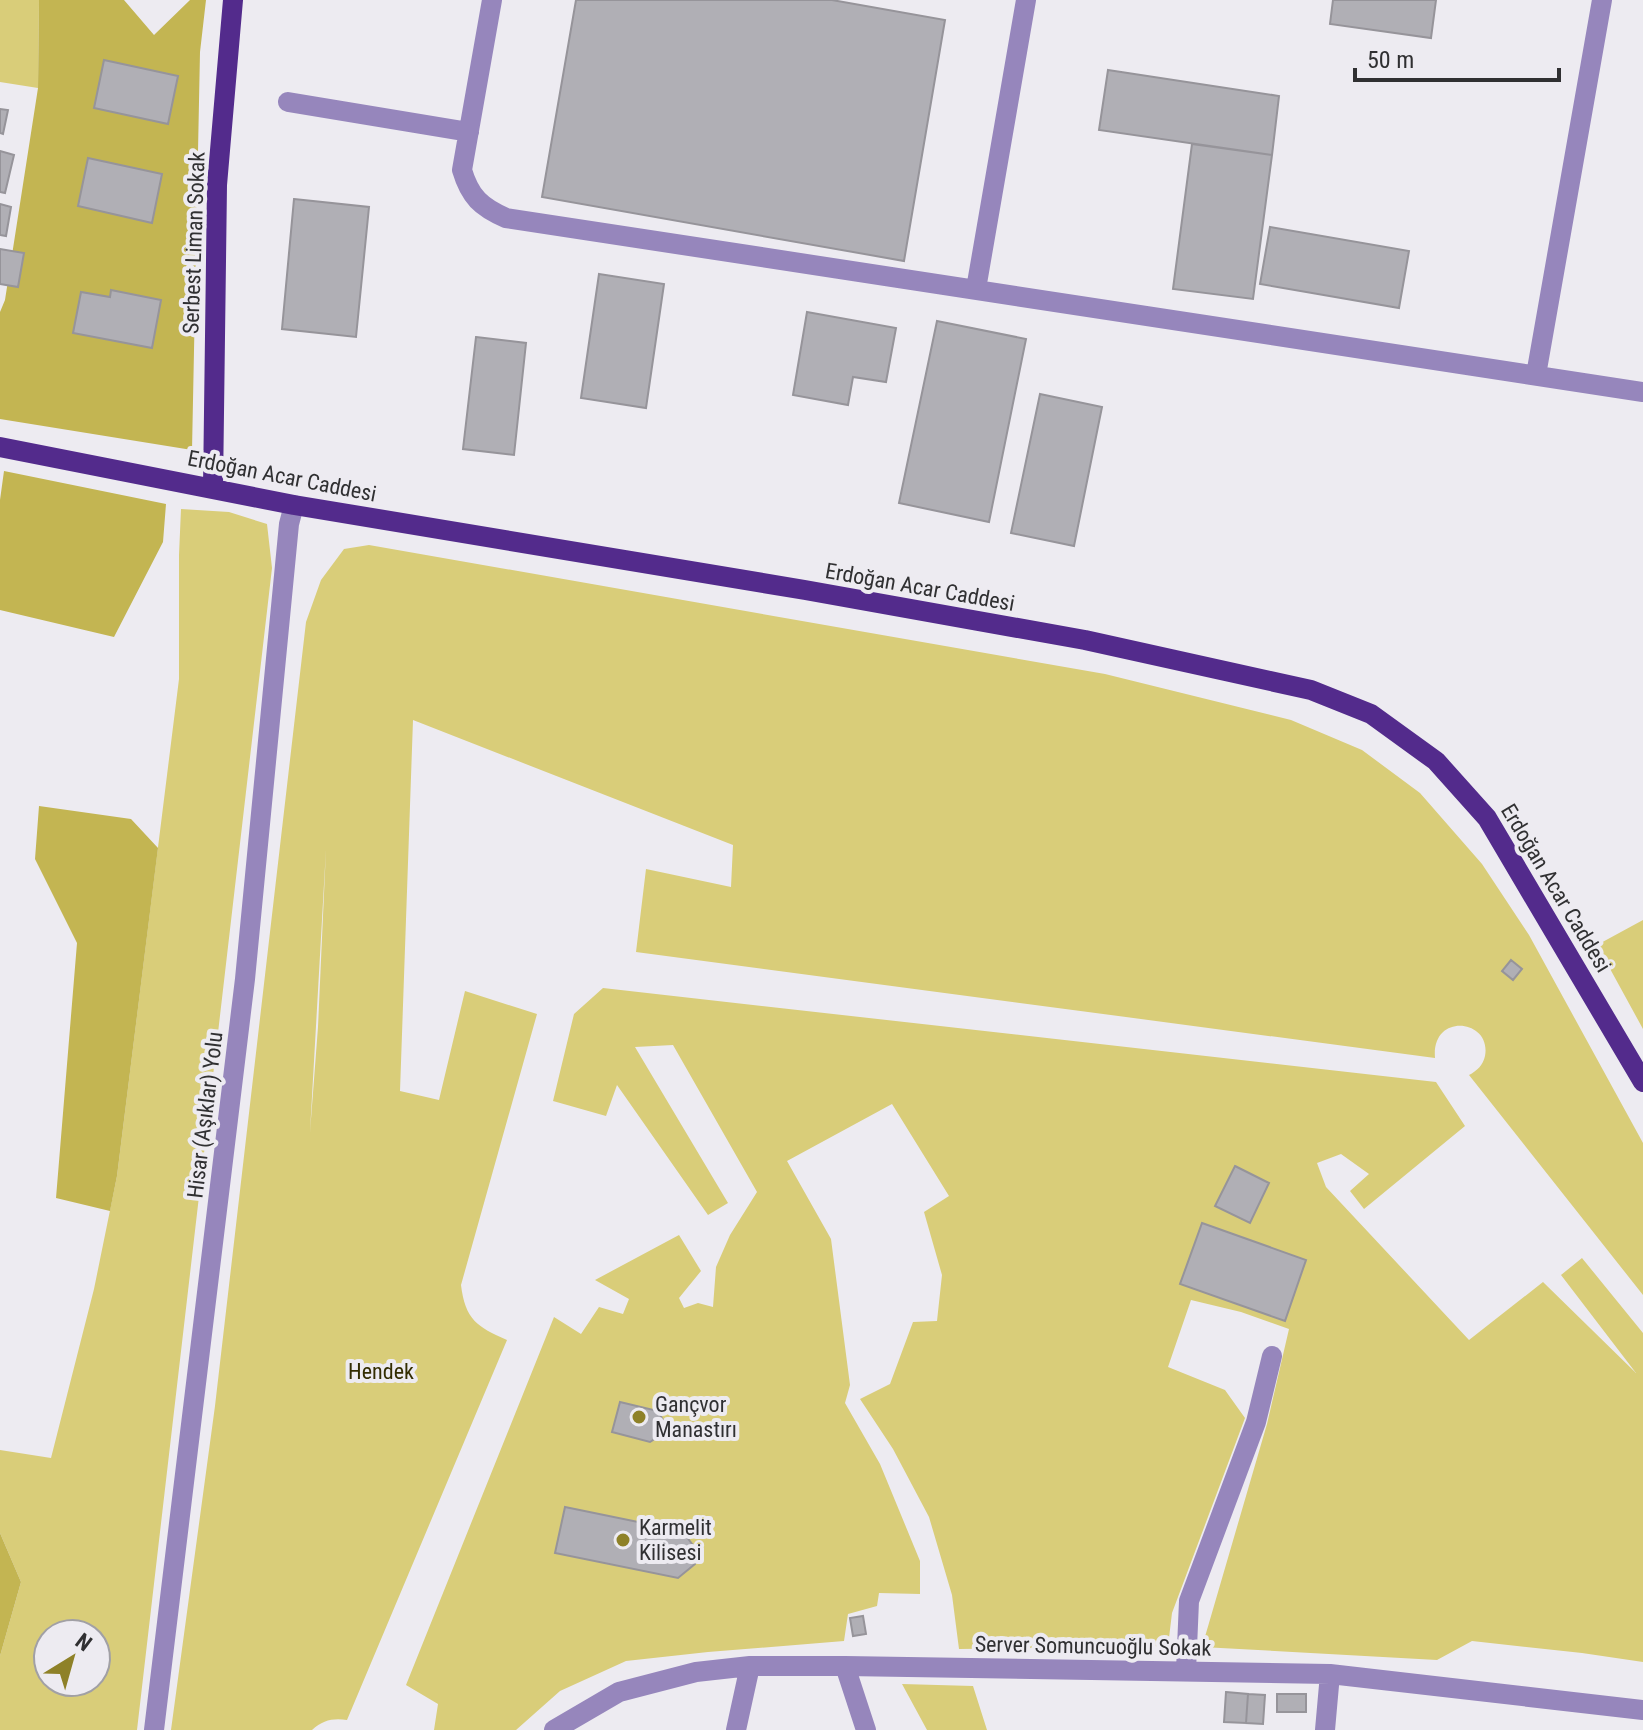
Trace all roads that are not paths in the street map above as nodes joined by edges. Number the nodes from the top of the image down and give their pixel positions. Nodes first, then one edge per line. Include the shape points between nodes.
1 (233, 0) edge
2 (492, 0) edge
3 (1026, 0) edge
4 (1602, 0) edge
5 (288, 102) dead end
6 (469, 132) junction
7 (976, 289) junction
8 (1536, 375) junction
9 (1643, 392) edge
10 (0, 447) edge
11 (213, 488) junction
12 (294, 505) junction
13 (1643, 1082) edge
14 (1272, 1356) dead end
15 (750, 1666) junction
16 (845, 1666) junction
17 (1186, 1671) junction
18 (1330, 1674) junction
19 (1643, 1710) edge
20 (154, 1730) edge
21 (554, 1730) edge
22 (736, 1730) edge
23 (866, 1730) edge
24 (1325, 1730) edge

1 - 11 main road, Serbest Liman Sokak via 217,185
2 - 6 street
3 - 7 street
4 - 8 street
5 - 6 street
6 - 7 street via 462,170 467,186 488,210 506,218
7 - 8 street
8 - 9 street
10 - 11 main road, Erdoğan Acar Caddesi
11 - 12 main road, Erdoğan Acar Caddesi
12 - 13 main road, Erdoğan Acar Caddesi via 1085,640 1311,690 1371,714 1436,761 1487,818
12 - 20 street, Hisar (Aşıklar) Yolu via 245,979
14 - 17 street via 1256,1422 1189,1601
15 - 16 street, Server Somuncuoğlu Sokak
15 - 21 street, Server Somuncuoğlu Sokak via 696,1672 619,1692
15 - 22 street
16 - 17 street, Server Somuncuoğlu Sokak
16 - 23 street
17 - 18 street, Server Somuncuoğlu Sokak
18 - 19 street, Server Somuncuoğlu Sokak
18 - 24 street

